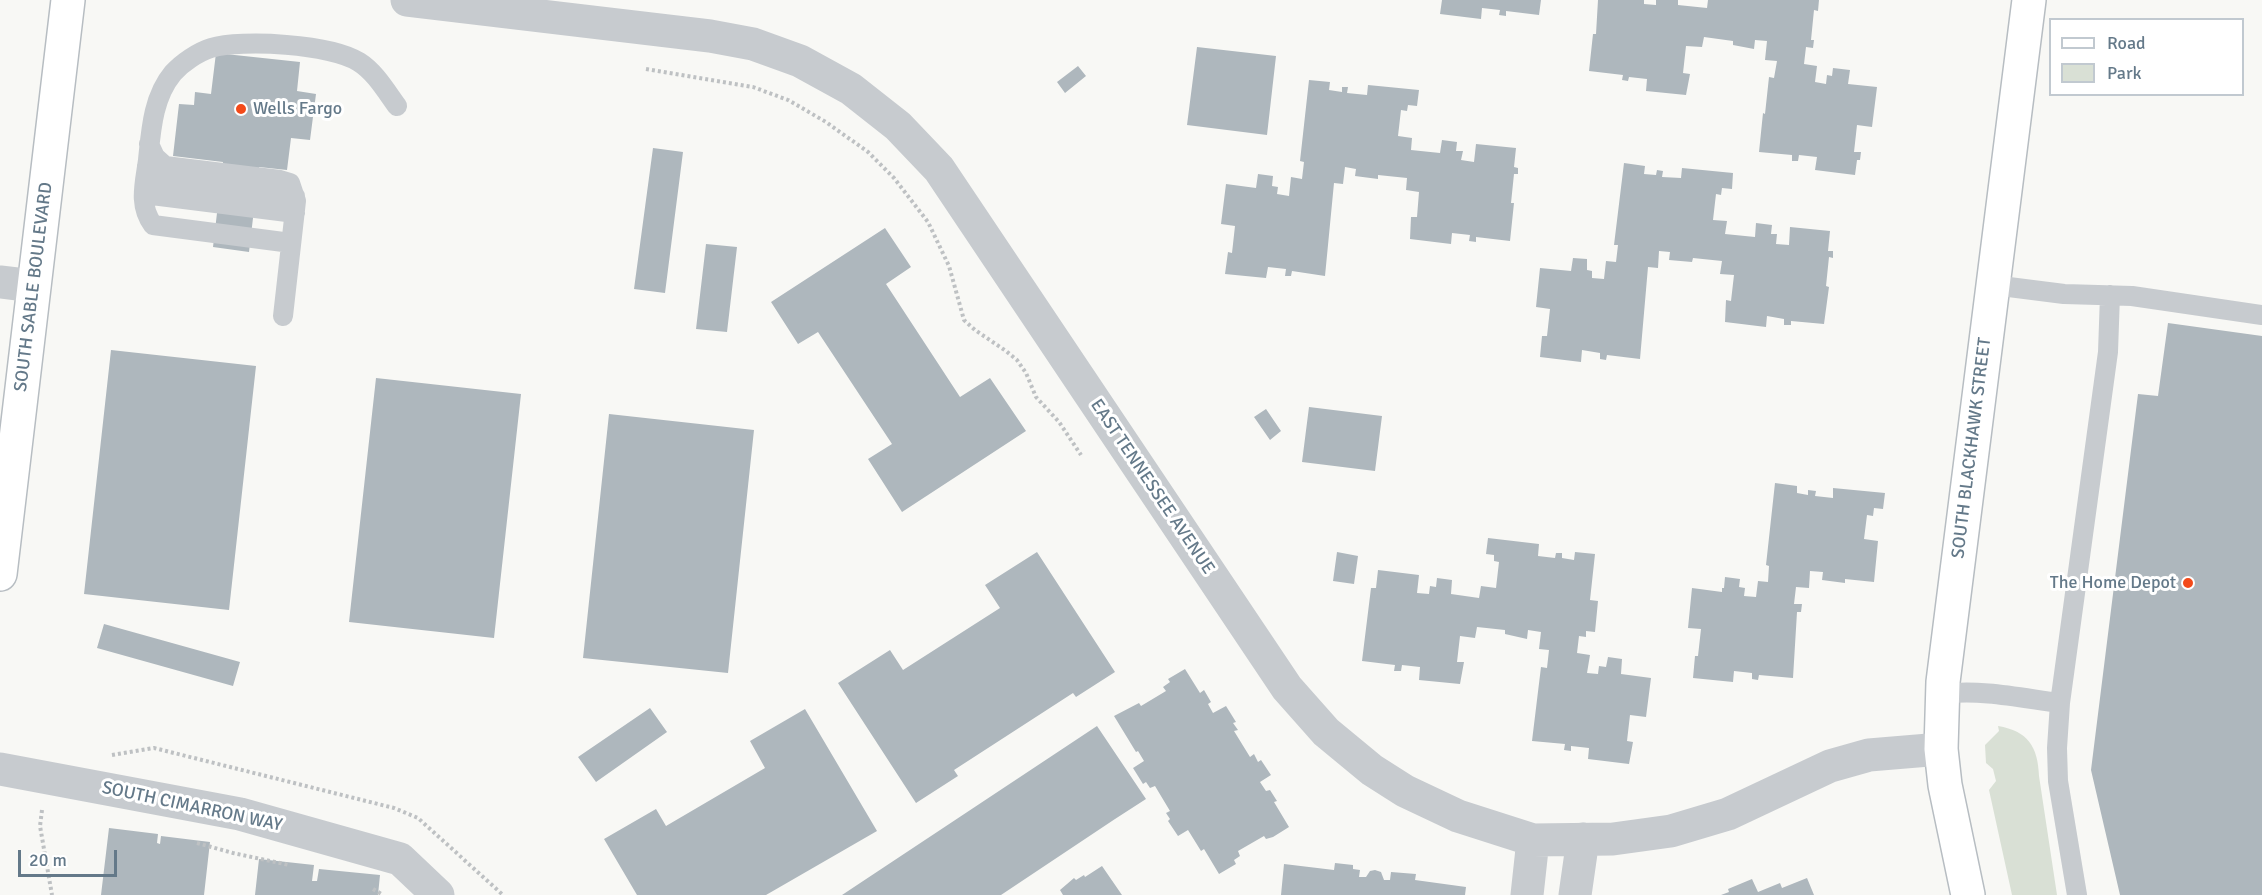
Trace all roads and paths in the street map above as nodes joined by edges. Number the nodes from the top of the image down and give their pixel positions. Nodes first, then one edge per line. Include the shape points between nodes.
1 (68, 0) edge
2 (406, 0) edge
3 (2029, 0) edge
4 (646, 69) dead end
5 (397, 106) dead end
6 (149, 144) junction
7 (147, 166) junction
8 (144, 201) junction
9 (294, 219) junction
10 (0, 282) edge
11 (1993, 285) junction
12 (34, 286) junction
13 (2110, 295) junction
14 (2262, 315) edge
15 (283, 316) dead end
16 (1081, 455) dead end
17 (0, 574) edge
18 (1942, 694) junction
19 (2060, 703) junction
20 (1941, 749) junction
21 (110, 755) dead end
22 (0, 769) edge
23 (46, 805) dead end
24 (1583, 839) junction
25 (187, 840) dead end
26 (1533, 840) junction
27 (291, 866) dead end
28 (369, 886) dead end
29 (52, 895) edge
30 (383, 895) edge
31 (438, 895) edge
32 (503, 895) edge
33 (1527, 895) edge
34 (1575, 895) edge
35 (1968, 895) edge
36 (2077, 895) edge

1 - 12 street, SOUTH SABLE BOULEVARD
2 - 26 street, EAST TENNESSEE AVENUE via 753,44 800,60 851,89 898,126 939,169 1287,688 1326,732 1405,791 1458,816
3 - 11 street, SOUTH BLACKHAWK STREET
4 - 16 path via 753,87 788,100 868,152 928,222 949,266 964,320 1017,360 1036,397
5 - 6 lane via 372,72 347,56 324,49 223,45 208,49 173,73 157,102
6 - 7 lane
6 - 9 lane via 165,166 290,183
7 - 8 lane
7 - 9 lane via 163,180
8 - 9 lane
8 - 9 lane via 153,225
9 - 15 lane
10 - 12 street
11 - 13 lane
11 - 18 street, SOUTH BLACKHAWK STREET
12 - 17 street, SOUTH SABLE BOULEVARD
13 - 14 lane
13 - 19 lane via 2108,352
18 - 19 lane via 1986,693
18 - 20 street, SOUTH BLACKHAWK STREET
19 - 36 lane via 2058,782
20 - 24 street, EAST TENNESSEE AVENUE via 1869,755 1830,766 1728,814 1671,831
20 - 35 street, SOUTH BLACKHAWK STREET
21 - 32 path via 154,748 394,808 418,818
22 - 31 street, SOUTH CIMARRON WAY via 240,814 366,850 400,860
23 - 29 path via 40,826
24 - 26 street, EAST TENNESSEE AVENUE
24 - 34 street
25 - 27 path
26 - 33 street
28 - 30 path

